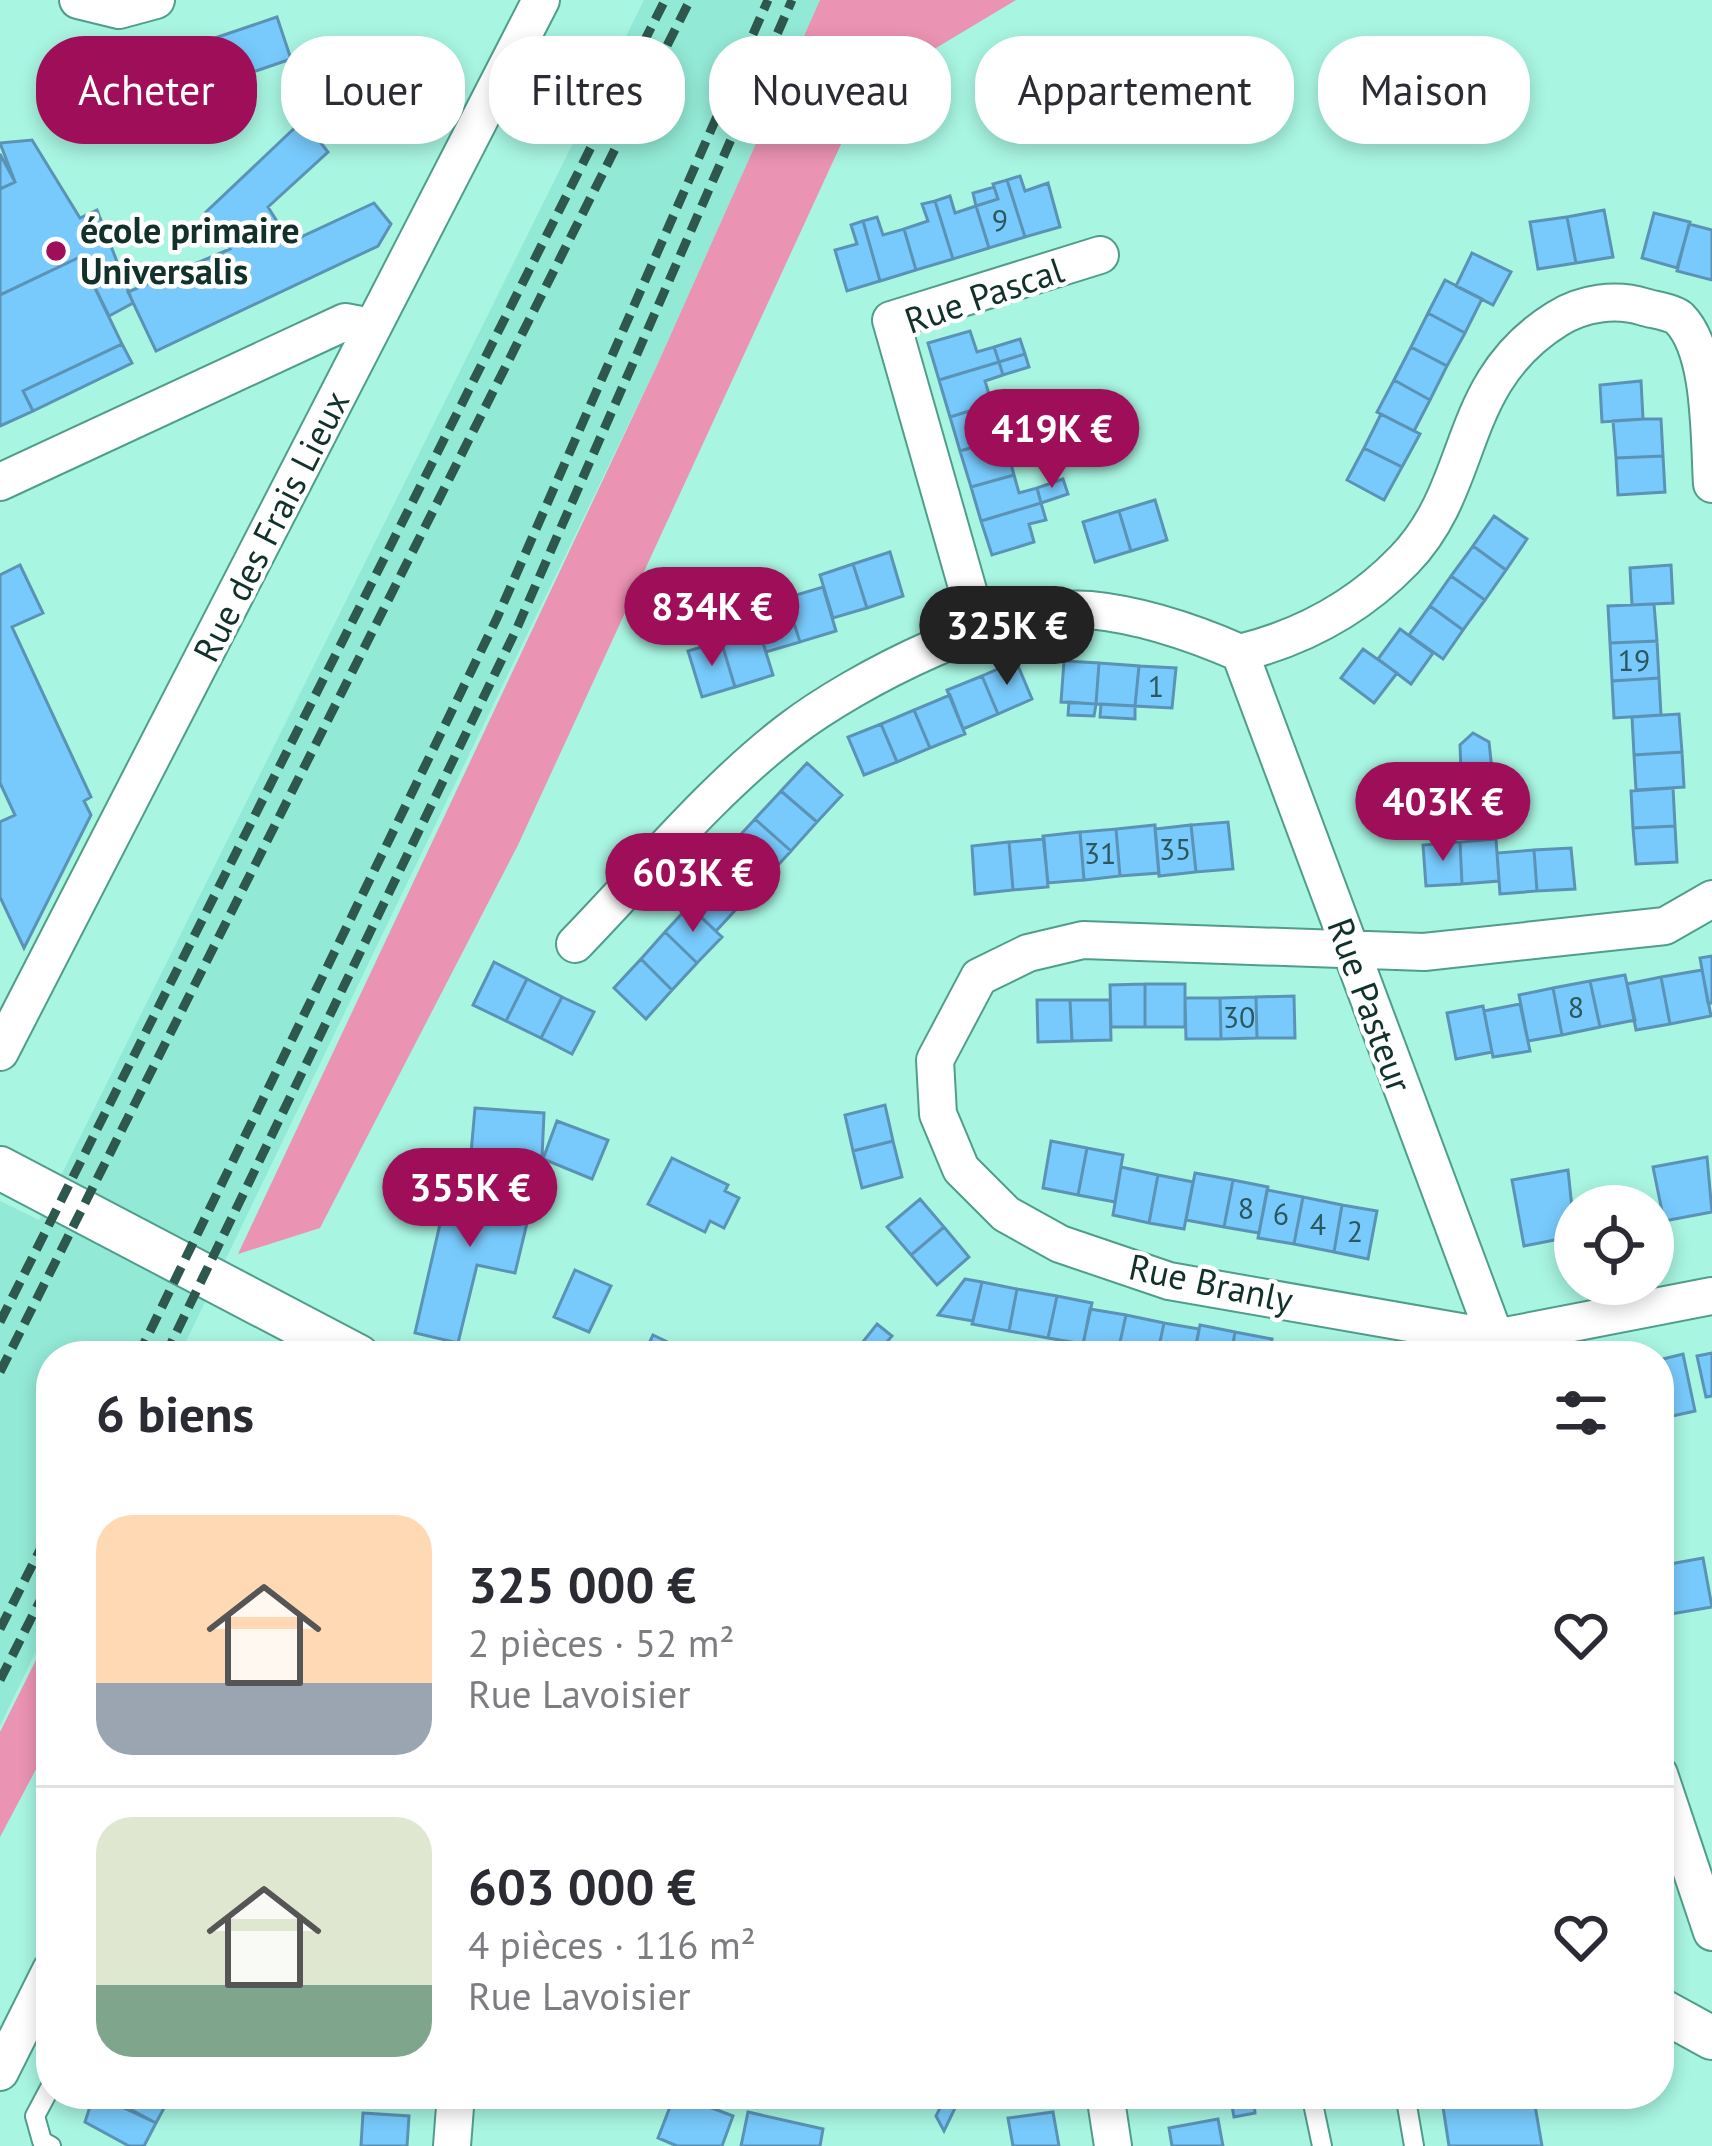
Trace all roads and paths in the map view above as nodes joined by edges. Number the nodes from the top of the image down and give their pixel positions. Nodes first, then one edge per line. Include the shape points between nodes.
1 (78, 0) edge
2 (157, 0) edge
3 (541, 0) edge
4 (1100, 255) dead end
5 (371, 327) junction
6 (0, 482) edge
7 (1712, 484) edge
8 (979, 629) junction
9 (1240, 652) junction
10 (1712, 899) edge
11 (575, 944) dead end
12 (1347, 946) junction
13 (0, 1052) edge
14 (1, 1167) edge
15 (1712, 1296) edge
16 (331, 1341) edge
17 (1468, 1341) edge
18 (1496, 1341) edge
19 (1523, 1341) edge
20 (1674, 1819) edge
21 (1712, 1932) edge
22 (36, 2000) edge
23 (1674, 2017) edge
24 (1712, 2038) edge
25 (0, 2072) edge
26 (39, 2109) edge
27 (457, 2109) edge
28 (1107, 2109) edge
29 (1314, 2109) edge
30 (1408, 2109) edge
31 (459, 2144) edge
32 (51, 2146) edge
33 (1113, 2146) edge
34 (1322, 2146) edge
35 (1414, 2146) edge

1 - 2 street via 119,10
3 - 5 street, Rue des Frais Lieux
4 - 8 street, Rue Pascal via 891,320
5 - 6 street via 345,322
5 - 13 street, Rue des Frais Lieux
7 - 9 street via 1705,357 1678,317 1625,301 1572,309 1523,340 1487,385 1442,499 1408,556 1357,604 1284,642
8 - 9 street via 1029,613 1089,610 1184,629
8 - 11 street via 790,730
9 - 12 street, Rue Pasteur
10 - 12 street, Rue Branly via 1665,926 1424,952
12 - 17 street, Rue Branly via 1083,940 1028,952 979,977 935,1060 938,1114 961,1169 1006,1214 1060,1244 1169,1281
12 - 18 street, Rue Pasteur
14 - 16 street
15 - 19 street
20 - 21 street
22 - 25 street
23 - 24 street
26 - 32 lane via 42,2141
27 - 31 street
28 - 33 street
29 - 34 lane
30 - 35 lane

